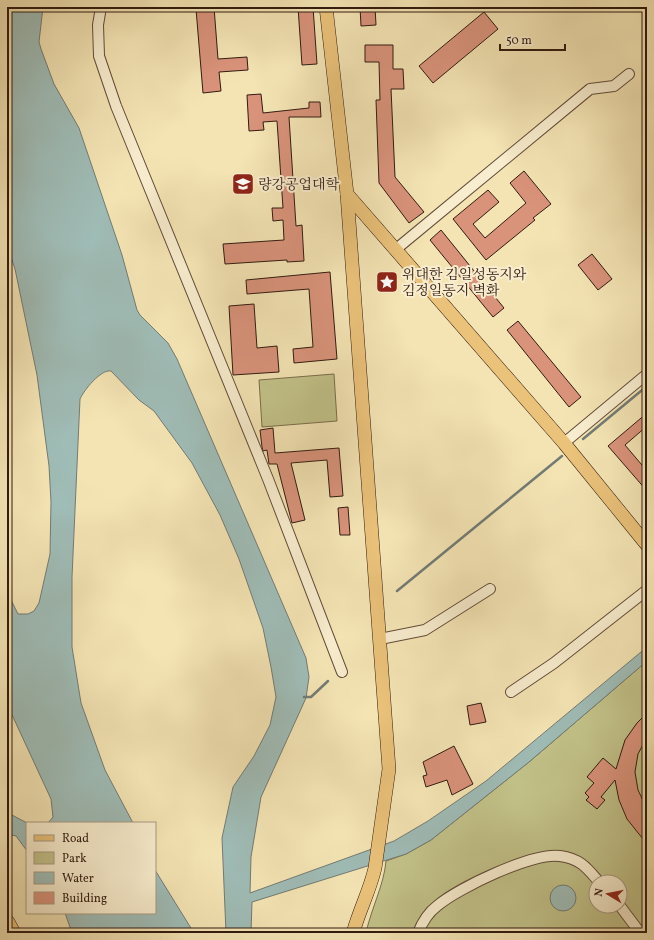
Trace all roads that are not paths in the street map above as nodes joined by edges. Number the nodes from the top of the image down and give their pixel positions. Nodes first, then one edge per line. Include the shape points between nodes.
1 (101, 7) edge
2 (326, 7) edge
3 (629, 74) dead end
4 (347, 194) junction
5 (395, 250) junction
6 (647, 374) edge
7 (564, 443) junction
8 (647, 545) edge
9 (490, 589) dead end
10 (647, 590) edge
11 (380, 639) junction
12 (342, 672) dead end
13 (511, 692) dead end
14 (592, 874) edge
15 (626, 914) edge
16 (7, 922) edge
17 (13, 933) edge
18 (353, 933) edge
19 (418, 933) edge
20 (643, 933) edge

1 - 12 street via 98,25 99,56 116,106 265,471
2 - 4 main road
3 - 5 street via 614,86 590,89
4 - 5 main road
4 - 11 main road
5 - 7 main road
6 - 7 street
7 - 8 main road
9 - 11 street via 425,630
10 - 13 street via 554,663
11 - 18 main road via 389,769 376,868
14 - 19 street via 583,863 560,855 516,864 453,894 431,911
15 - 20 street
16 - 17 highway

